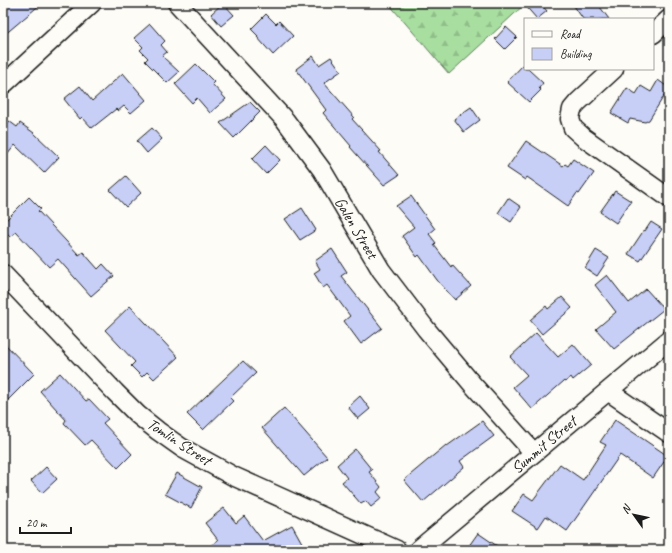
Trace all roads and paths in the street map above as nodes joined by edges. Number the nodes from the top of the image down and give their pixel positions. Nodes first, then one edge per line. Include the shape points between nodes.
1 (92, 3) edge
2 (177, 3) edge
3 (669, 19) edge
4 (654, 33) edge
5 (613, 70) edge
6 (3, 85) edge
7 (669, 198) edge
8 (3, 274) edge
9 (669, 340) edge
10 (608, 391) junction
11 (669, 433) edge
12 (534, 453) junction
13 (397, 550) edge
14 (418, 550) edge

1 - 6 street
2 - 12 street, Galen Street via 294,131 322,170 381,270 430,335
3 - 4 street
5 - 7 street via 572,110 570,119 573,128
8 - 13 street, Tomlin Street via 138,415 182,448 233,476
9 - 10 street, Summit Street
10 - 11 street
10 - 12 street, Summit Street
12 - 14 street, Summit Street

